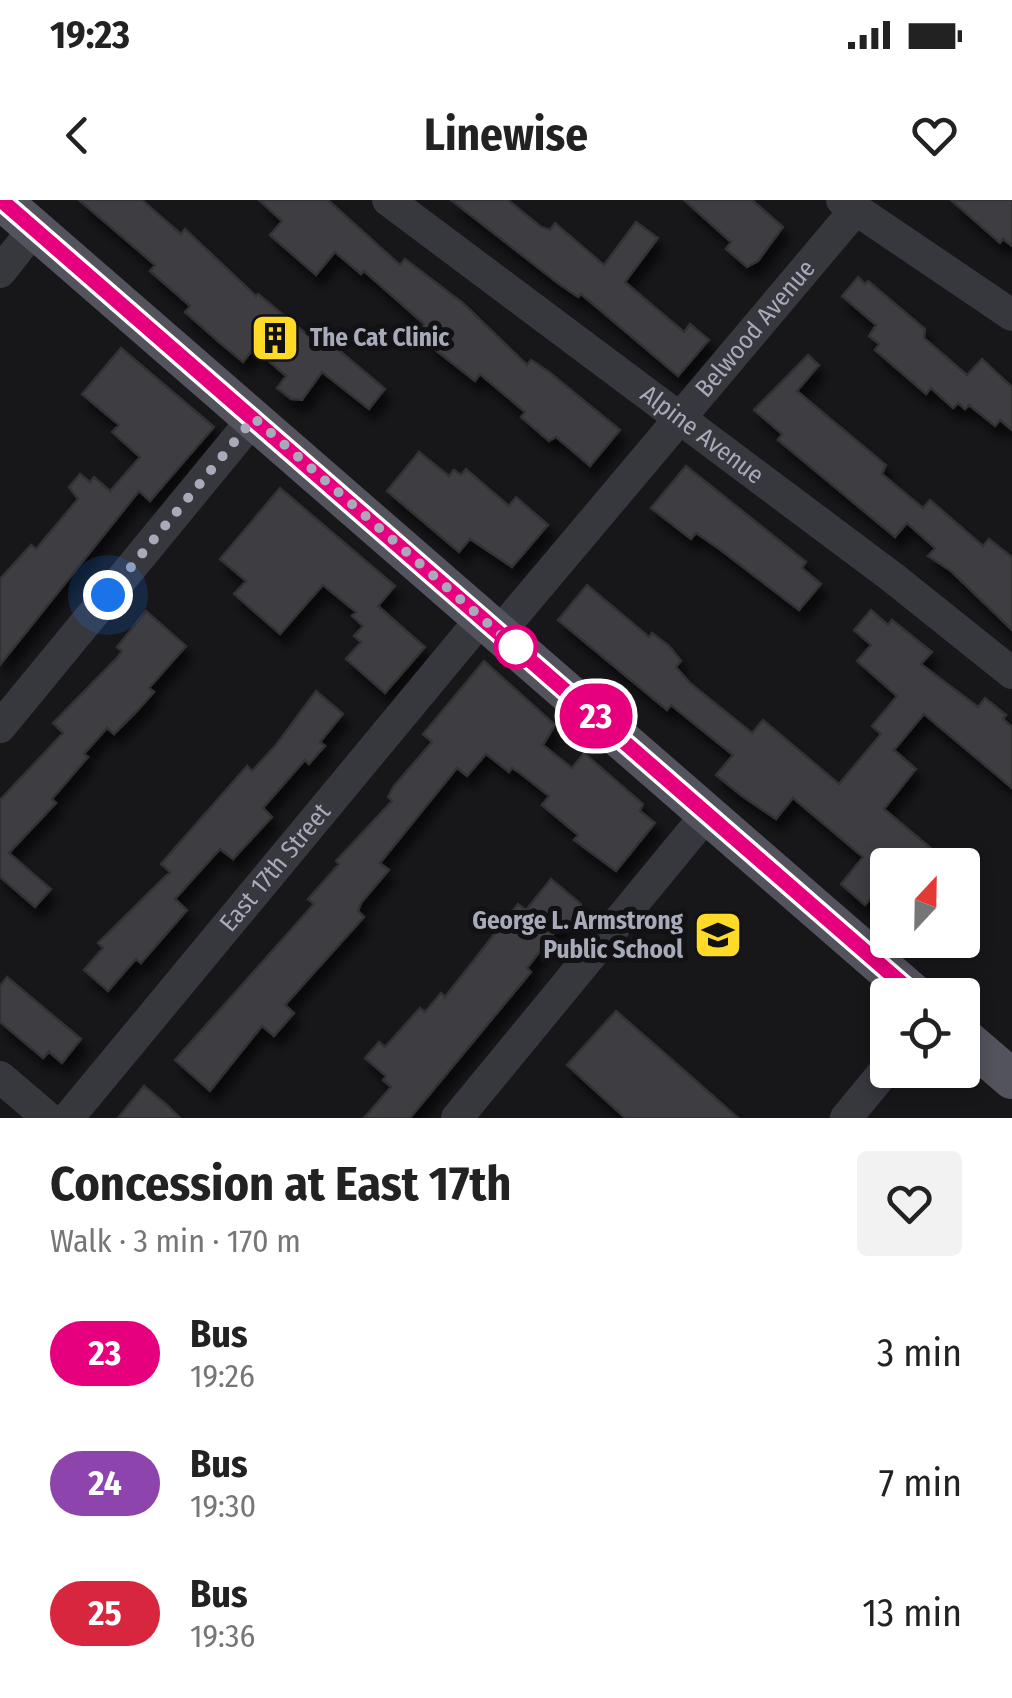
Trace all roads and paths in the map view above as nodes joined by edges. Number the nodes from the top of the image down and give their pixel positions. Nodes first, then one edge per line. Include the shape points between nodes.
1 (388, 200) edge
2 (849, 205) edge
3 (21, 211) edge
4 (0, 272) edge
5 (1012, 315) edge
6 (254, 418) junction
7 (680, 420) junction
8 (491, 626) junction
9 (1012, 672) edge
10 (0, 727) edge
11 (707, 814) junction
12 (896, 978) edge
13 (980, 1051) edge
14 (0, 1077) edge
15 (1012, 1079) edge
16 (871, 1088) edge
17 (48, 1118) edge
18 (68, 1118) edge
19 (457, 1118) edge
20 (846, 1118) edge

1 - 7 street, Alpine Avenue
2 - 5 street
2 - 7 street, Belwood Avenue
3 - 4 street
3 - 6 main road
6 - 8 main road
6 - 10 street
7 - 8 street, Belwood Avenue
7 - 9 street, Alpine Avenue
8 - 11 main road
8 - 18 street, East 17th Street
11 - 12 main road
11 - 19 street
13 - 15 main road
14 - 17 street
16 - 20 street

